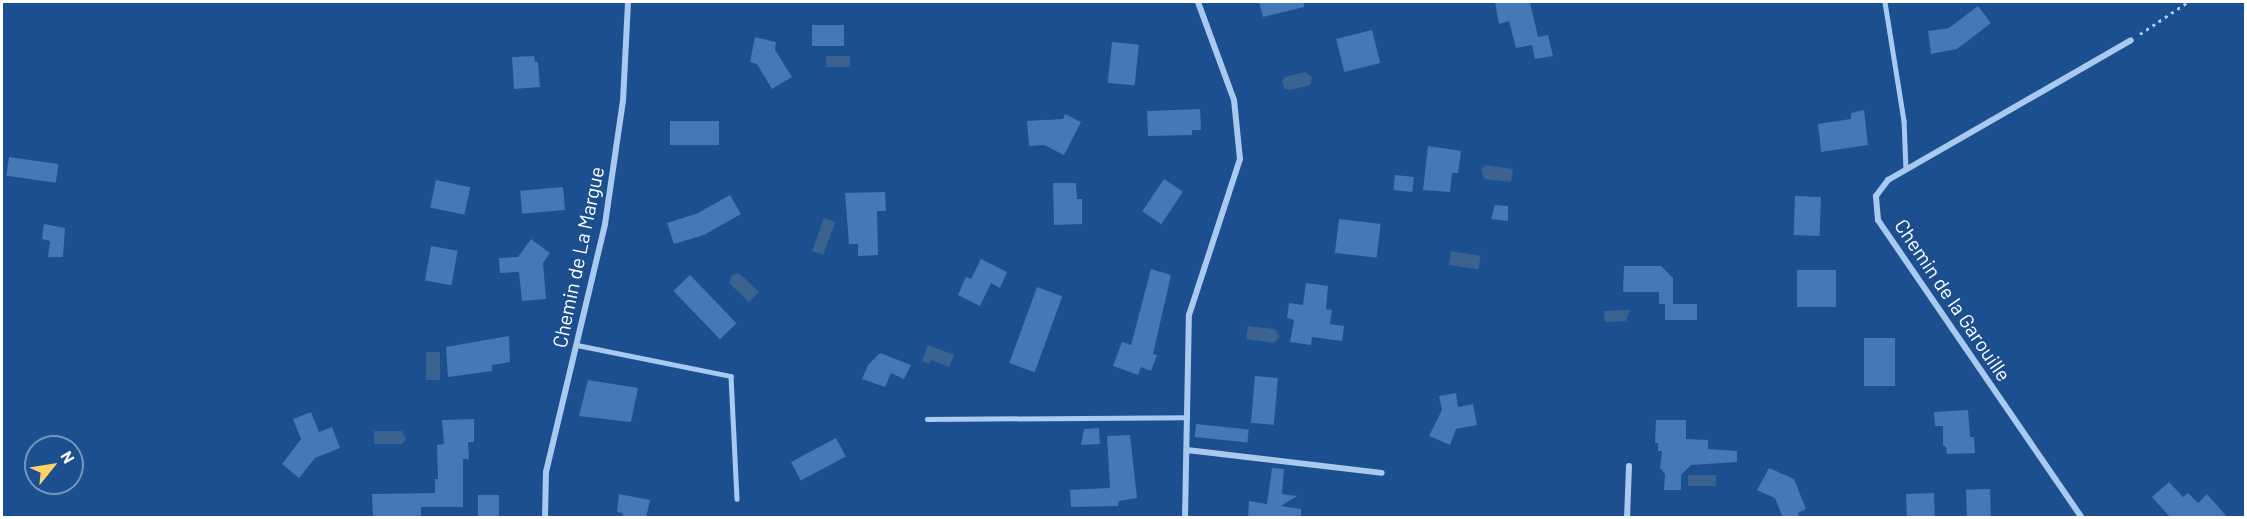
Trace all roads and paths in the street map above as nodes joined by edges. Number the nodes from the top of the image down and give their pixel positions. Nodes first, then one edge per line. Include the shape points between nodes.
1 (628, 2) edge
2 (1198, 2) edge
3 (1885, 2) edge
4 (2188, 2) edge
5 (2131, 40) joint
6 (1906, 169) junction
7 (577, 345) junction
8 (1187, 417) junction
9 (927, 419) dead end
10 (1186, 450) junction
11 (1629, 466) dead end
12 (1382, 473) dead end
13 (737, 499) dead end
14 (545, 518) edge
15 (1185, 518) edge
16 (1627, 518) edge
17 (2082, 518) edge

1 - 7 street, Chemin de La Margue via 623,101 605,224
2 - 8 street via 1234,100 1240,159 1189,315
3 - 6 lane via 1904,120
4 - 5 path
5 - 6 street, Chemin de la Garouille
6 - 17 street, Chemin de la Garouille via 1887,180 1876,196 1878,220
7 - 13 lane via 731,376
7 - 14 street, Chemin de La Margue via 546,472
8 - 9 lane
8 - 10 street
10 - 12 street
10 - 15 street
11 - 16 street

